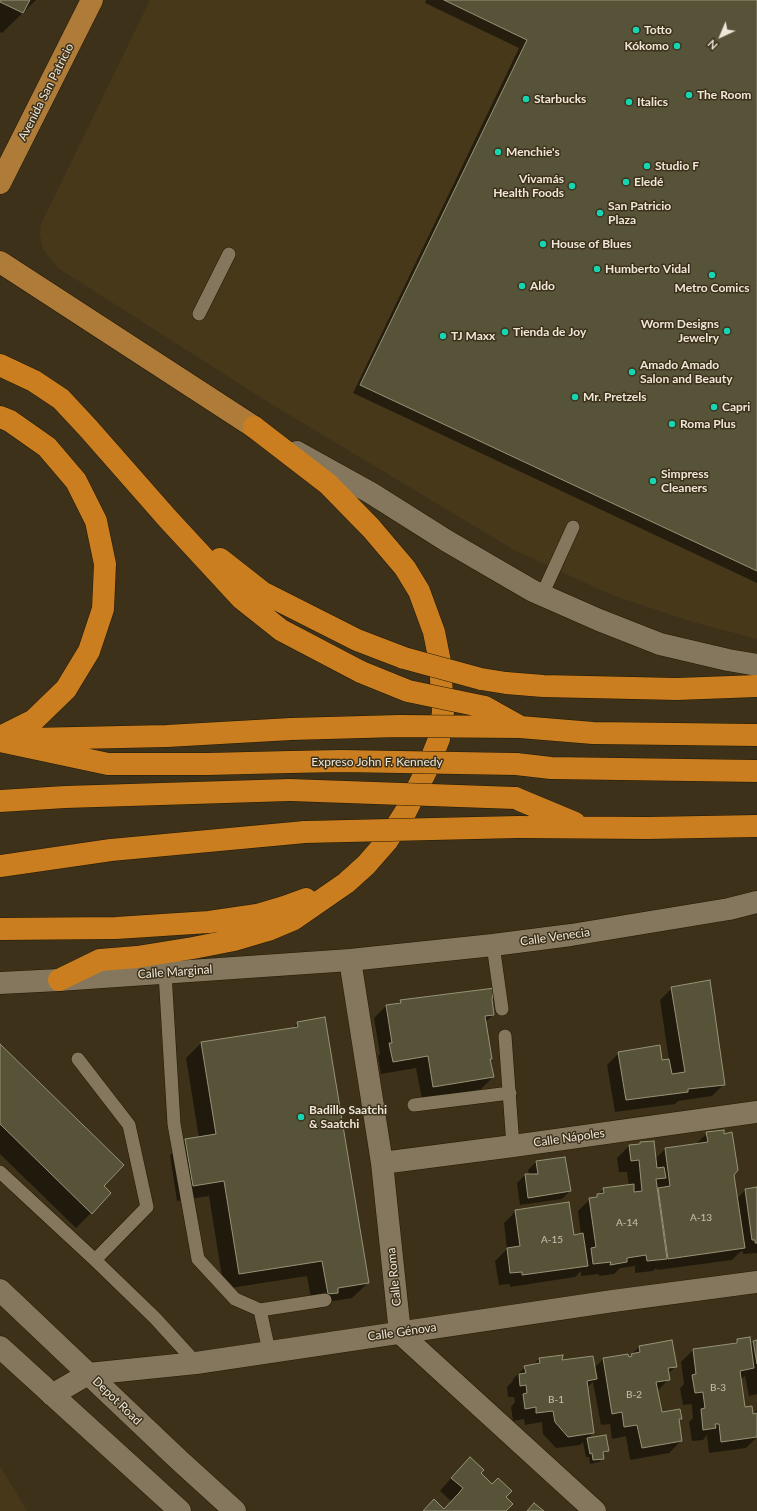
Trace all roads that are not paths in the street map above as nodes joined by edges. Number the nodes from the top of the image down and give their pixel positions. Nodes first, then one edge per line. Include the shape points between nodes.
1 (92, 0) edge
2 (0, 183) edge
3 (229, 254) dead end
4 (0, 262) edge
5 (199, 314) dead end
6 (0, 365) edge
7 (0, 417) edge
8 (254, 427) junction
9 (168, 519) junction
10 (572, 527) dead end
11 (542, 595) junction
12 (757, 664) edge
13 (757, 686) edge
14 (520, 726) junction
15 (757, 735) edge
16 (0, 739) edge
17 (757, 771) edge
18 (0, 801) edge
19 (757, 826) edge
20 (585, 827) junction
21 (0, 866) edge
22 (346, 883) junction
23 (757, 902) edge
24 (0, 929) edge
25 (493, 945) junction
26 (350, 960) junction
27 (165, 973) junction
28 (59, 980) junction
29 (0, 983) edge
30 (502, 1009) dead end
31 (505, 1036) dead end
32 (78, 1059) dead end
33 (510, 1093) junction
34 (414, 1105) dead end
35 (757, 1112) edge
36 (513, 1146) junction
37 (382, 1162) junction
38 (0, 1172) edge
39 (95, 1260) junction
40 (757, 1282) edge
41 (0, 1290) edge
42 (325, 1300) dead end
43 (260, 1310) junction
44 (400, 1333) junction
45 (0, 1347) edge
46 (269, 1351) junction
47 (196, 1363) junction
48 (88, 1374) junction
49 (52, 1395) junction
50 (180, 1511) edge
51 (235, 1511) edge
52 (595, 1511) edge

1 - 2 main road, Avenida San Patricio
3 - 5 lane
4 - 8 main road
6 - 9 highway via 34,381 61,399
7 - 16 highway via 47,446 76,481 96,520 105,564 103,609 90,651 66,689 34,720
8 - 11 street
8 - 22 highway via 328,484 371,528 405,568 419,591 434,632 443,712 439,739 406,811 387,841
9 - 13 highway, bridge via 262,592 357,640 404,658 481,679 543,686 677,689
9 - 14 highway, bridge via 242,599 282,630 360,672 408,691 486,707
10 - 11 lane
11 - 12 street via 660,644
14 - 15 highway via 593,733
14 - 16 highway, bridge via 399,726 167,736
16 - 17 highway, Expreso John F. Kennedy, bridge via 108,764 341,761
18 - 20 highway, bridge via 290,790 515,798
19 - 20 highway
20 - 21 highway, bridge via 305,832 111,850
22 - 24 highway via 258,915 209,922 116,928
22 - 28 highway via 294,919 268,930 193,948 100,960
23 - 25 street, Calle Venecia via 571,936
25 - 26 street, Calle Venecia
25 - 30 lane
26 - 27 street, Calle Marginal
26 - 37 street, Calle Roma
27 - 28 street, Calle Marginal
27 - 43 lane via 174,1124 198,1259 235,1299
28 - 29 street, Calle Marginal
31 - 33 lane
32 - 39 lane via 129,1125 147,1207
33 - 34 lane
33 - 36 lane
35 - 36 street, Calle Nápoles
36 - 37 street, Calle Nápoles
37 - 44 street, Calle Roma
38 - 39 lane
39 - 47 lane via 155,1318
40 - 44 street, Calle Génova
41 - 48 street, Depot Road
42 - 43 lane
43 - 46 lane
44 - 46 street, Calle Génova
44 - 52 street
45 - 49 street
46 - 47 street, Calle Génova
47 - 48 street, Calle Génova
48 - 49 street, Calle Génova
48 - 51 street, Depot Road
49 - 50 street

